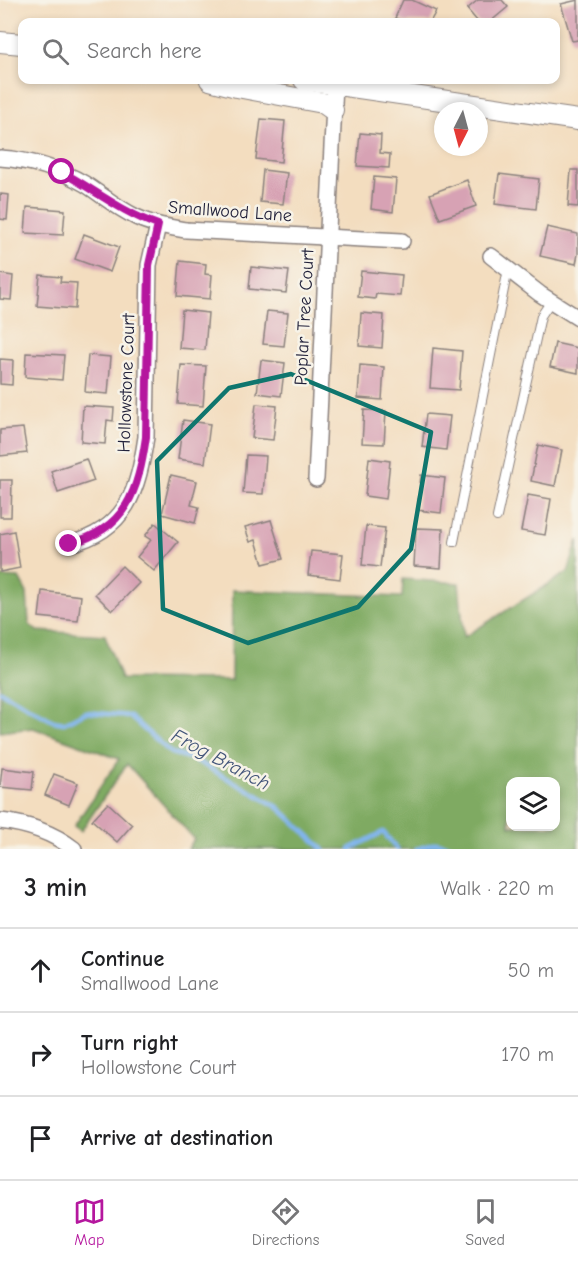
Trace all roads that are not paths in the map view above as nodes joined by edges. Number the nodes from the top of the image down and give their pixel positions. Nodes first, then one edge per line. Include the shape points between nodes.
1 (0, 42) edge
2 (18, 44) edge
3 (225, 84) edge
4 (335, 84) joint
5 (333, 110) junction
6 (578, 120) edge
7 (0, 158) edge
8 (158, 225) junction
9 (327, 237) junction
10 (402, 241) dead end
11 (491, 256) dead end
12 (508, 269) junction
13 (551, 301) junction
14 (578, 318) edge
15 (316, 479) dead end
16 (497, 517) dead end
17 (454, 542) dead end
18 (69, 544) dead end
19 (0, 821) edge
20 (74, 849) edge

1 - 2 main road
3 - 5 main road via 323,103
4 - 5 street, Poplar Tree Court
4 - 6 main road
5 - 9 street, Poplar Tree Court
7 - 8 street, Smallwood Lane via 62,172 117,207
8 - 9 street, Smallwood Lane via 186,230
8 - 18 street, Hollowstone Court via 149,265 146,437 142,462 135,487 116,520 94,536
9 - 10 street, Smallwood Lane
9 - 15 street, Poplar Tree Court
11 - 12 street
12 - 13 street
12 - 17 lane
13 - 14 street
13 - 16 lane via 541,316
19 - 20 street via 36,828

